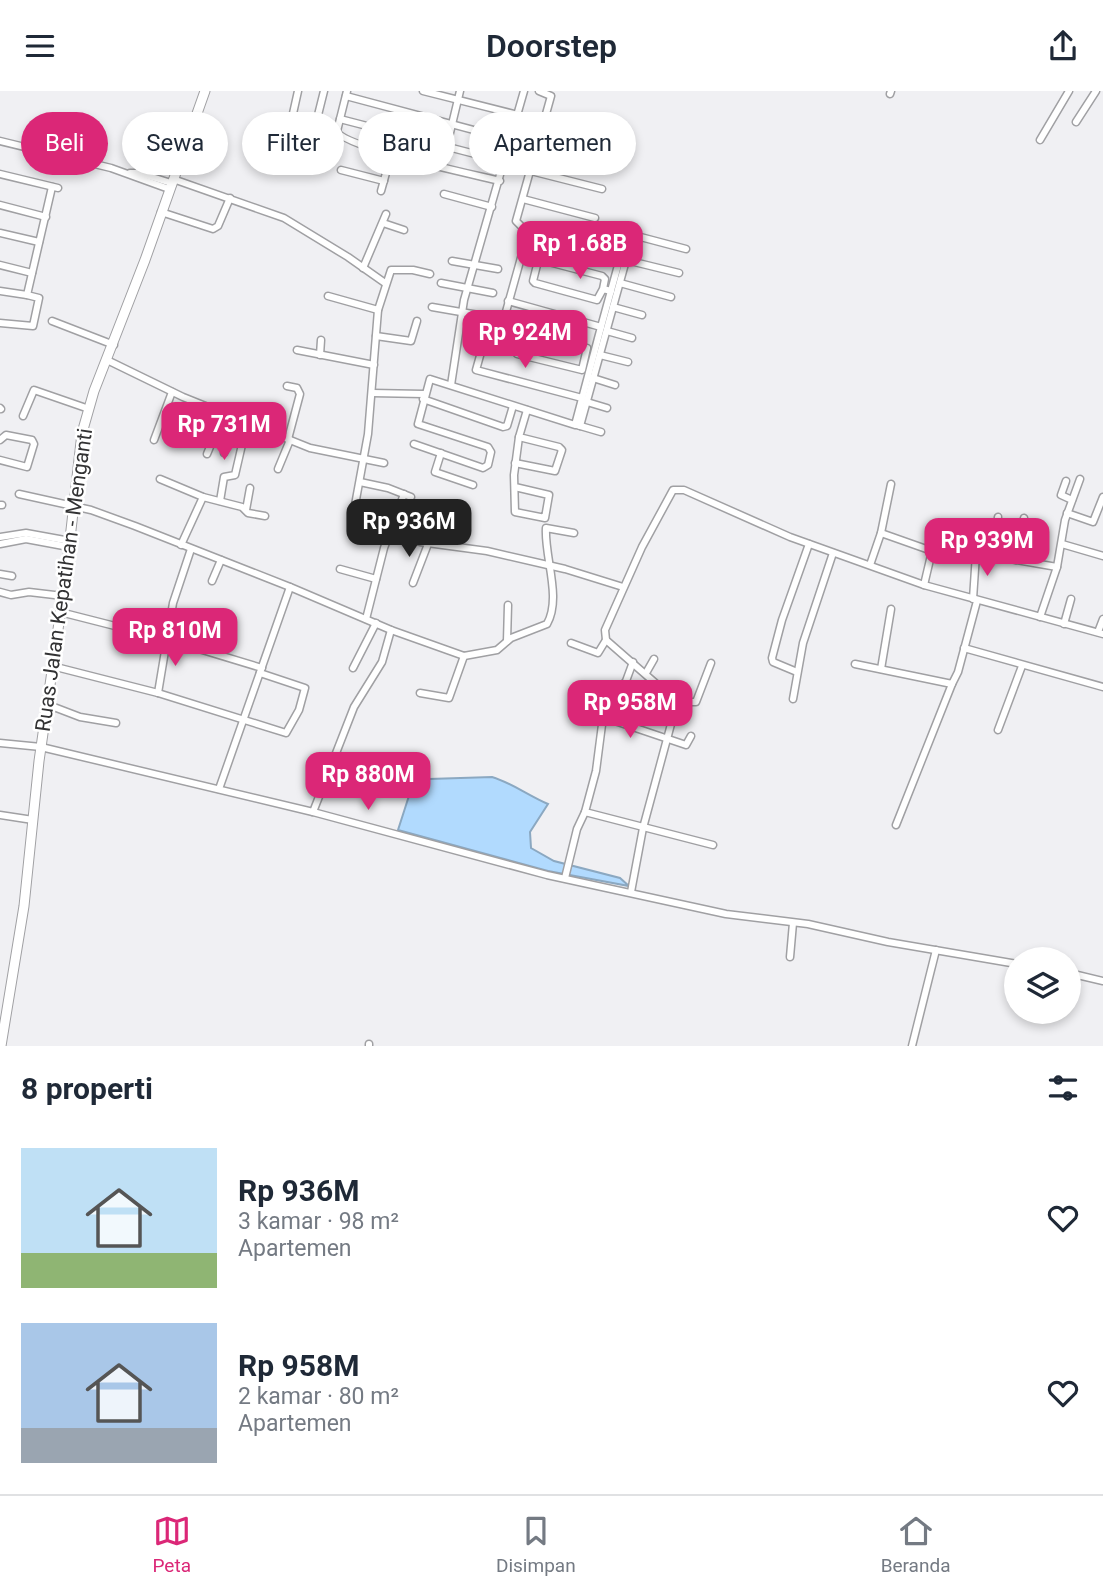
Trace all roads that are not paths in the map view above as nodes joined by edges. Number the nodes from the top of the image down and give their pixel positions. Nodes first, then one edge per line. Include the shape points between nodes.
1 (205, 91) edge
2 (298, 91) edge
3 (324, 91) edge
4 (423, 91) edge
5 (460, 91) edge
6 (524, 91) edge
7 (539, 91) edge
8 (1069, 91) edge
9 (1096, 91) edge
10 (347, 93) edge
11 (458, 100) junction
12 (293, 112) edge
13 (319, 112) edge
14 (342, 112) edge
15 (414, 112) edge
16 (455, 112) edge
17 (505, 112) edge
18 (518, 112) edge
19 (547, 112) edge
20 (1076, 122) dead end
21 (1040, 140) dead end
22 (0, 141) edge
23 (455, 169) edge
24 (344, 171) edge
25 (0, 174) edge
26 (386, 175) edge
27 (502, 175) edge
28 (530, 175) edge
29 (550, 175) edge
30 (384, 181) junction
31 (500, 181) junction
32 (171, 184) junction
33 (602, 189) dead end
34 (381, 191) dead end
35 (444, 194) dead end
36 (230, 198) junction
37 (523, 199) junction
38 (0, 205) edge
39 (492, 207) junction
40 (161, 212) junction
41 (386, 214) dead end
42 (46, 217) junction
43 (595, 218) dead end
44 (383, 223) junction
45 (404, 230) dead end
46 (525, 230) junction
47 (0, 233) edge
48 (39, 242) junction
49 (685, 249) dead end
50 (626, 260) junction
51 (452, 261) dead end
52 (0, 265) edge
53 (474, 265) junction
54 (363, 268) junction
55 (498, 269) dead end
56 (32, 273) junction
57 (679, 273) dead end
58 (430, 274) dead end
59 (385, 283) junction
60 (441, 283) dead end
61 (620, 283) junction
62 (468, 288) junction
63 (607, 290) junction
64 (0, 291) edge
65 (493, 293) dead end
66 (27, 295) junction
67 (328, 296) dead end
68 (671, 297) dead end
69 (508, 301) junction
70 (432, 307) dead end
71 (613, 307) junction
72 (378, 310) junction
73 (462, 312) junction
74 (642, 315) dead end
75 (484, 316) dead end
76 (52, 321) dead end
77 (417, 321) dead end
78 (0, 323) edge
79 (604, 329) junction
80 (376, 336) junction
81 (632, 338) dead end
82 (321, 340) dead end
83 (114, 345) junction
84 (297, 350) dead end
85 (320, 355) junction
86 (600, 355) junction
87 (107, 360) junction
88 (588, 361) junction
89 (628, 362) dead end
90 (374, 365) junction
91 (593, 378) junction
92 (451, 385) junction
93 (615, 385) dead end
94 (288, 386) dead end
95 (172, 391) junction
96 (372, 393) junction
97 (424, 396) junction
98 (584, 400) junction
99 (514, 406) junction
100 (607, 408) dead end
101 (89, 409) junction
102 (525, 409) junction
103 (224, 413) junction
104 (23, 416) dead end
105 (236, 418) junction
106 (247, 423) junction
107 (578, 425) junction
108 (601, 432) dead end
109 (519, 437) junction
110 (0, 440) edge
111 (154, 440) dead end
112 (289, 440) junction
113 (414, 444) dead end
114 (224, 453) dead end
115 (441, 453) junction
116 (206, 454) dead end
117 (0, 460) edge
118 (363, 460) junction
119 (384, 463) dead end
120 (515, 463) junction
121 (278, 469) dead end
122 (160, 478) dead end
123 (1080, 479) dead end
124 (1066, 481) dead end
125 (360, 482) junction
126 (891, 484) dead end
127 (473, 485) dead end
128 (515, 487) junction
129 (250, 488) dead end
130 (19, 494) dead end
131 (203, 497) junction
132 (1103, 497) edge
133 (1072, 500) junction
134 (220, 501) junction
135 (73, 506) junction
136 (246, 510) junction
137 (1067, 513) junction
138 (265, 516) dead end
139 (998, 517) dead end
140 (1099, 517) edge
141 (1024, 518) dead end
142 (391, 532) junction
143 (573, 533) dead end
144 (881, 533) junction
145 (0, 537) edge
146 (19, 538) junction
147 (0, 544) edge
148 (69, 544) junction
149 (428, 544) junction
150 (809, 544) junction
151 (1062, 544) junction
152 (181, 545) junction
153 (191, 549) junction
154 (932, 551) junction
155 (833, 553) junction
156 (976, 554) junction
157 (993, 557) junction
158 (1103, 557) edge
159 (221, 560) junction
160 (1016, 560) junction
161 (870, 565) junction
162 (551, 567) junction
163 (1057, 567) junction
164 (340, 569) dead end
165 (0, 574) edge
166 (12, 576) dead end
167 (376, 579) junction
168 (212, 582) dead end
169 (413, 583) dead end
170 (924, 585) junction
171 (290, 587) junction
172 (623, 587) junction
173 (0, 592) edge
174 (63, 596) junction
175 (1072, 599) dead end
176 (975, 600) junction
177 (508, 605) dead end
178 (891, 609) dead end
179 (60, 612) junction
180 (1040, 617) junction
181 (366, 619) junction
182 (1103, 619) edge
183 (376, 623) junction
184 (1063, 624) junction
185 (391, 631) junction
186 (1100, 633) edge
187 (166, 639) junction
188 (606, 640) junction
189 (507, 641) junction
190 (572, 643) dead end
191 (964, 648) junction
192 (464, 656) junction
193 (654, 659) dead end
194 (633, 662) junction
195 (711, 663) dead end
196 (855, 664) dead end
197 (52, 666) junction
198 (1022, 666) junction
199 (353, 668) dead end
200 (880, 669) junction
201 (261, 671) junction
202 (797, 672) junction
203 (646, 673) junction
204 (952, 684) junction
205 (1103, 687) edge
206 (158, 693) junction
207 (420, 693) dead end
208 (793, 699) dead end
209 (677, 702) junction
210 (47, 704) junction
211 (603, 717) junction
212 (243, 719) junction
213 (116, 723) dead end
214 (998, 730) dead end
215 (691, 736) dead end
216 (666, 739) junction
217 (0, 743) edge
218 (41, 747) junction
219 (219, 789) junction
220 (313, 812) junction
221 (585, 812) junction
222 (0, 815) edge
223 (33, 820) junction
224 (896, 825) dead end
225 (643, 828) junction
226 (713, 845) dead end
227 (565, 878) junction
228 (631, 891) junction
229 (793, 923) junction
230 (936, 950) junction
231 (790, 957) dead end
232 (1004, 962) edge
233 (1081, 976) edge
234 (1103, 981) edge
235 (1, 1046) edge
236 (912, 1046) edge

1 - 32 main road, Ruas Jalan Kepatihan - Menganti
2 - 12 street
3 - 13 street
4 - 11 street
5 - 11 street
6 - 18 street
7 - 19 street via 551,96
8 - 21 street
9 - 20 street
10 - 14 street
10 - 15 street
11 - 16 street
11 - 17 street
22 - 32 street
23 - 31 street
24 - 30 street
25 - 42 street via 55,188
26 - 30 street
27 - 31 street
28 - 37 street
29 - 33 street
30 - 34 street
31 - 39 street
32 - 36 street
32 - 40 main road, Ruas Jalan Kepatihan - Menganti
35 - 39 street
36 - 40 street via 213,229
36 - 54 street via 284,218
37 - 43 street
37 - 46 street via 516,221
38 - 42 street
39 - 53 street
40 - 83 main road, Ruas Jalan Kepatihan - Menganti
41 - 44 street
42 - 48 street
44 - 45 street
44 - 54 street
46 - 63 street via 617,252 620,258
46 - 69 street
47 - 48 street
48 - 56 street
49 - 50 street via 633,235
50 - 57 street
50 - 61 street
51 - 53 street
52 - 56 street
53 - 55 street
53 - 62 street
54 - 59 street
56 - 66 street
58 - 59 street via 393,269
59 - 72 street
60 - 62 street
61 - 68 street
61 - 71 street
62 - 65 street
62 - 73 street
63 - 63 street via 597,300 535,283 538,261 602,276
63 - 79 street
64 - 66 street
66 - 78 street via 39,298 33,326
67 - 72 street
69 - 79 street
69 - 98 street via 497,344 483,345 476,370
70 - 73 street
71 - 74 street
71 - 79 street
72 - 80 street
73 - 75 street
73 - 92 street
76 - 83 street
77 - 80 street via 411,341
79 - 81 street
79 - 86 street
79 - 88 street
80 - 90 street
82 - 85 street
83 - 87 main road, Ruas Jalan Kepatihan - Menganti
84 - 85 street
85 - 90 street
86 - 89 street
86 - 91 street
87 - 95 street
87 - 101 main road, Ruas Jalan Kepatihan - Menganti
88 - 88 street via 586,347 523,330 516,352 580,371
88 - 98 street
90 - 96 street
91 - 93 street
91 - 98 street
92 - 97 street via 430,379
92 - 99 street
94 - 112 street via 300,394
95 - 103 street
95 - 111 street
96 - 97 street
96 - 118 street
97 - 99 street via 503,427
97 - 115 street via 418,424 488,447 491,452 483,468
98 - 100 street
98 - 107 street
99 - 102 street
101 - 104 street via 34,390
101 - 135 main road, Ruas Jalan Kepatihan - Menganti
102 - 107 street
102 - 109 street
103 - 105 street
103 - 116 street
105 - 106 street
105 - 114 street
106 - 112 street
106 - 134 street via 235,475 224,477
107 - 108 street
109 - 120 street
109 - 120 street via 562,450 555,471
110 - 117 street via 6,435 34,444 27,467
112 - 118 street
112 - 121 street
113 - 115 street
115 - 127 street via 435,472
118 - 119 street
118 - 125 street
120 - 128 street
122 - 131 street
123 - 133 street
124 - 133 street via 1061,495
125 - 142 street via 354,523
125 - 142 street via 407,496
126 - 144 street
128 - 128 street via 515,512 545,518 549,495
129 - 136 street
130 - 135 street
131 - 134 street
131 - 152 street
132 - 140 street
133 - 137 street
134 - 136 street
135 - 148 main road, Ruas Jalan Kepatihan - Menganti
135 - 152 street
136 - 138 street
137 - 140 street via 1089,522
137 - 151 street
139 - 157 street
141 - 160 street
142 - 149 street
142 - 167 street
143 - 162 street via 546,528
144 - 154 street
144 - 161 street
145 - 146 street
146 - 147 street
146 - 148 street
148 - 174 main road, Ruas Jalan Kepatihan - Menganti
149 - 162 street via 486,551
149 - 169 street
150 - 155 street
150 - 172 street via 676,488 667,497
150 - 202 street via 772,658
151 - 158 street
151 - 163 street
152 - 153 street
153 - 159 street
153 - 187 street
154 - 156 street via 940,525 947,523 955,527 957,547
154 - 170 street
155 - 161 street
155 - 202 street
156 - 157 street
156 - 176 street
157 - 160 street
159 - 168 street
159 - 171 street
160 - 163 street
161 - 170 street
162 - 172 street
162 - 189 street via 547,624
163 - 180 street
164 - 167 street
165 - 166 street
167 - 181 street
170 - 176 street
171 - 181 street
171 - 201 street
172 - 188 street via 607,622
173 - 174 street
174 - 179 main road, Ruas Jalan Kepatihan - Menganti
175 - 184 street
176 - 180 street
176 - 191 street
177 - 189 street
178 - 200 street
179 - 187 street
179 - 197 main road, Ruas Jalan Kepatihan - Menganti
180 - 184 street
181 - 183 street
182 - 186 street
183 - 185 street
183 - 199 street
184 - 186 street
185 - 192 street
185 - 220 street via 382,662 354,707
187 - 201 street
187 - 206 street
188 - 190 street via 598,653
188 - 194 street
189 - 192 street via 497,650
191 - 198 street
191 - 204 street
192 - 207 street via 449,698
193 - 203 street
194 - 203 street
194 - 211 street
195 - 209 street via 696,702
196 - 200 street
197 - 206 street
197 - 210 main road, Ruas Jalan Kepatihan - Menganti
198 - 205 street
198 - 214 street
200 - 204 street
201 - 212 street
201 - 212 street via 304,686 299,710 285,734
202 - 208 street
203 - 209 street
204 - 224 street
206 - 212 street
209 - 216 street
210 - 213 street via 80,717
210 - 218 main road, Ruas Jalan Kepatihan - Menganti
211 - 216 street
211 - 221 street
212 - 219 street
215 - 216 street via 686,745
216 - 225 street
217 - 218 street
218 - 219 street
218 - 223 main road, Ruas Jalan Kepatihan - Menganti
219 - 220 street
220 - 227 street
221 - 225 street
221 - 227 street
222 - 223 street
223 - 235 main road, Ruas Jalan Kepatihan - Menganti
225 - 226 street
225 - 228 street
227 - 228 street
228 - 229 street via 726,914
229 - 230 street
229 - 231 street
230 - 232 street
230 - 236 street
233 - 234 street

